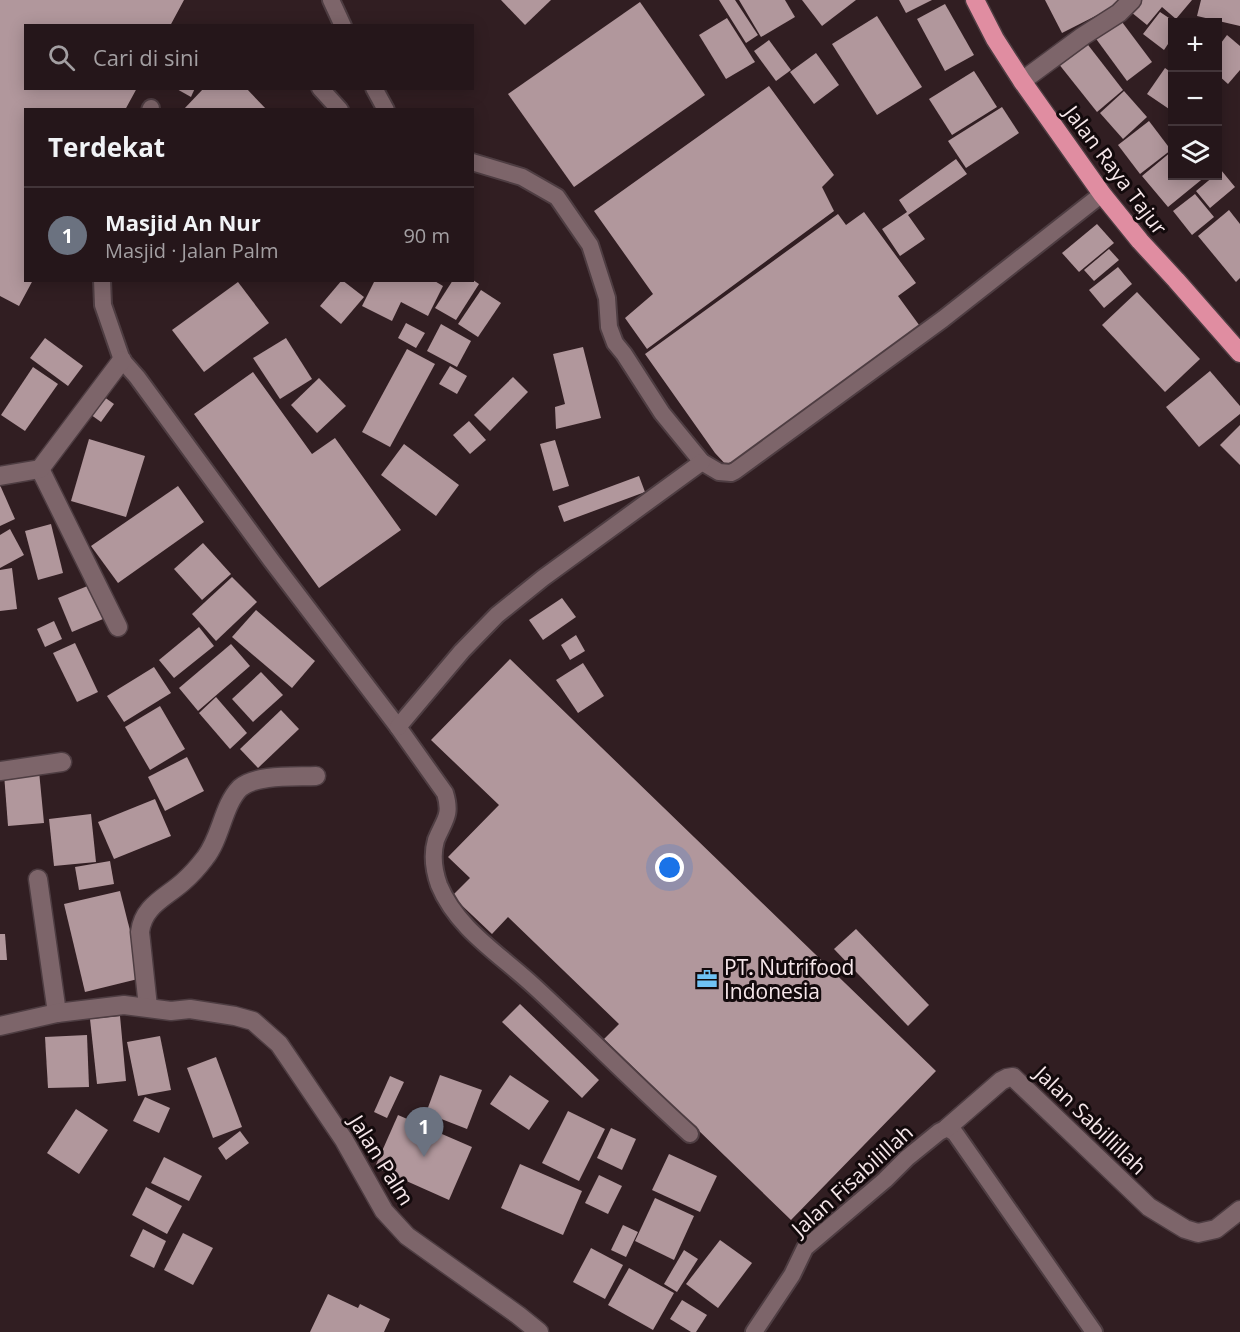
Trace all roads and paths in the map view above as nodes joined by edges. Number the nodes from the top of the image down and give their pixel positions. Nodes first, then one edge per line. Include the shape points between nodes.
1 (331, 0) edge
2 (975, 0) edge
3 (1132, 0) edge
4 (342, 24) edge
5 (1022, 81) junction
6 (322, 90) edge
7 (375, 90) edge
8 (338, 108) edge
9 (385, 108) edge
10 (474, 163) edge
11 (1102, 194) junction
12 (102, 282) edge
13 (1240, 353) edge
14 (122, 360) junction
15 (702, 462) junction
16 (40, 469) junction
17 (0, 476) edge
18 (118, 627) dead end
19 (398, 727) junction
20 (62, 762) dead end
21 (0, 771) edge
22 (316, 776) dead end
23 (38, 879) dead end
24 (148, 1007) junction
25 (57, 1013) junction
26 (0, 1026) edge
27 (947, 1128) junction
28 (690, 1134) dead end
29 (1240, 1210) edge
30 (539, 1332) edge
31 (754, 1332) edge
32 (1093, 1332) edge

1 - 4 lane
2 - 5 highway, Jalan Raya Tajur
3 - 5 street
5 - 11 highway, Jalan Raya Tajur
6 - 8 lane
7 - 9 lane
10 - 15 lane via 522,177 557,197 590,245 607,298 609,327 615,343 662,413
11 - 13 highway, Jalan Raya Tajur
11 - 15 lane via 943,319 735,471 719,472
12 - 14 lane via 103,305
14 - 16 street
14 - 19 lane
15 - 19 lane via 497,615
16 - 17 street
16 - 18 street
19 - 28 lane via 448,803 448,816 436,841 434,866 446,899 465,925
20 - 21 street
22 - 24 street via 257,779 241,788 233,797 206,857 185,881 148,909 140,932
23 - 25 street
24 - 25 street, Jalan Palm via 124,1005
24 - 30 street, Jalan Palm via 190,1009 253,1021 279,1044 344,1140 384,1211 407,1236
25 - 26 street, Jalan Palm
27 - 29 street, Jalan Sabillillah via 1001,1081 1013,1077 1149,1207 1185,1229 1198,1233 1216,1229
27 - 31 lane, Jalan Fisabilillah via 907,1158 806,1248
27 - 32 lane via 955,1133

